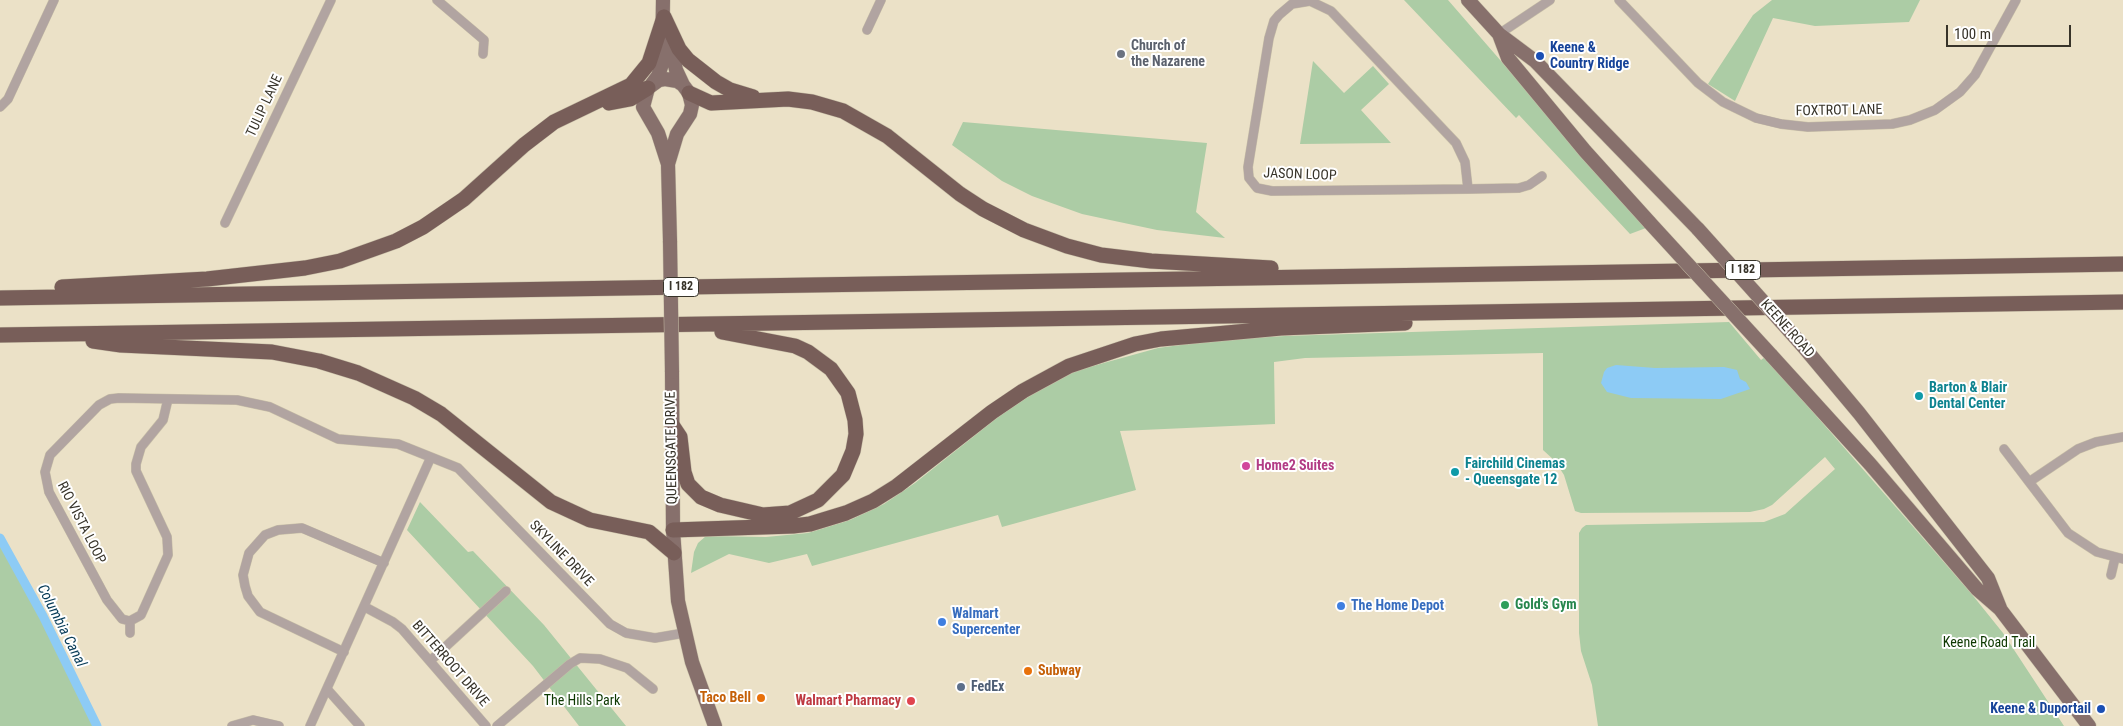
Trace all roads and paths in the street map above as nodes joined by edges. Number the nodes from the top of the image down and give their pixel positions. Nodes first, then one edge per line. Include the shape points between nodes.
1 (54, 0) edge
2 (332, 0) edge
3 (437, 0) edge
4 (663, 0) edge
5 (881, 0) edge
6 (1310, 0) edge
7 (1468, 0) edge
8 (1550, 0) edge
9 (1619, 0) edge
10 (2016, 0) edge
11 (664, 16) junction
12 (867, 30) dead end
13 (1499, 34) junction
14 (483, 54) dead end
15 (650, 86) junction
16 (686, 89) junction
17 (763, 100) junction
18 (0, 107) edge
19 (578, 109) junction
20 (668, 164) junction
21 (1542, 176) dead end
22 (1468, 189) junction
23 (225, 224) dead end
24 (2123, 264) edge
25 (1362, 276) junction
26 (0, 293) edge
27 (0, 298) edge
28 (2123, 302) edge
29 (1477, 312) junction
30 (623, 326) junction
31 (52, 334) junction
32 (0, 335) edge
33 (168, 399) junction
34 (1832, 422) junction
35 (672, 425) junction
36 (2123, 437) edge
37 (2004, 449) dead end
38 (1892, 454) junction
39 (432, 457) junction
40 (2029, 482) junction
41 (673, 530) junction
42 (674, 553) junction
43 (2119, 558) edge
44 (384, 563) junction
45 (2111, 575) dead end
46 (506, 591) dead end
47 (365, 607) junction
48 (2000, 609) junction
49 (130, 621) junction
50 (684, 633) junction
51 (130, 634) dead end
52 (344, 652) junction
53 (430, 661) junction
54 (327, 689) junction
55 (653, 689) dead end
56 (232, 726) edge
57 (279, 726) edge
58 (310, 726) edge
59 (360, 726) edge
60 (486, 726) edge
61 (497, 726) edge
62 (715, 726) edge
63 (2089, 726) edge

1 - 18 street via 8,99
2 - 23 street, TULIP LANE
3 - 14 street via 484,40
4 - 11 main road
5 - 12 street
6 - 22 street, JASON LOOP via 1331,10 1448,134 1465,162
6 - 22 street, JASON LOOP via 1292,4 1279,15 1271,29 1248,167 1253,184 1272,191
7 - 13 main road, KEENE ROAD
8 - 13 street
9 - 10 street, FOXTROT LANE via 1698,83 1723,102 1756,118 1808,127 1892,124 1910,120 1940,106 1960,92 1975,75
11 - 15 main road via 662,64
11 - 16 main road via 676,70
11 - 17 highway via 679,49 702,72 730,90
11 - 19 highway via 652,56 640,76 622,91
13 - 34 main road, KEENE ROAD, bridge via 1508,58 1585,151
13 - 38 main road, KEENE ROAD, bridge via 1535,61 1698,229 1802,345
15 - 16 main road via 659,80 670,79
15 - 19 highway via 623,101
15 - 20 main road via 643,107 658,133
16 - 17 highway via 712,102
16 - 20 main road via 692,106 676,134
17 - 25 highway via 812,102 860,119 983,209 1024,230 1067,246 1151,262
19 - 26 highway via 535,136 452,208 410,234 368,252 321,265 266,273
20 - 35 main road, QUEENSGATE DRIVE, bridge
21 - 22 street, JASON LOOP via 1519,188
24 - 25 highway, I 182
25 - 27 highway, I 182
28 - 29 highway
29 - 30 highway
29 - 41 highway via 1436,322 1281,328 1135,344 1069,366 1023,390 897,486 846,513 793,526
30 - 31 highway
30 - 35 highway via 726,332 778,342 808,352 831,369 848,393 856,434 849,463 828,492 799,510 763,515 720,506 696,493 686,479 680,437
31 - 32 highway
31 - 42 highway via 121,345 272,352 358,373 414,398 440,414 551,502 590,520 649,532
33 - 39 street, SKYLINE DRIVE via 258,403 338,439 398,444
33 - 49 street via 163,420 141,447 136,471 167,537 168,555 145,610 136,620
33 - 49 street, RIO VISTA LOOP via 110,399 50,455 44,472 49,492 106,600 117,615
34 - 38 main road via 1841,423 1873,456 1886,458
34 - 48 main road, KEENE ROAD via 1977,589
35 - 41 main road, QUEENSGATE DRIVE
36 - 40 street via 2078,449
37 - 40 street
38 - 48 main road, KEENE ROAD via 1988,578
39 - 44 street
39 - 50 street, SKYLINE DRIVE via 465,474 610,624 626,633 656,638
40 - 43 street via 2068,533 2097,552
41 - 42 main road, QUEENSGATE DRIVE
42 - 50 main road, QUEENSGATE DRIVE
43 - 45 street
44 - 47 street
44 - 52 street via 302,528 266,535 249,553 245,586 260,612
46 - 53 street
47 - 52 street
47 - 53 street, BITTERROOT DRIVE via 393,622
48 - 63 main road, KEENE ROAD
49 - 51 street
50 - 62 main road, QUEENSGATE DRIVE
52 - 54 street
53 - 60 street, BITTERROOT DRIVE
54 - 58 street
54 - 59 street
55 - 61 street via 628,668 600,659 580,658
56 - 57 street via 253,720

